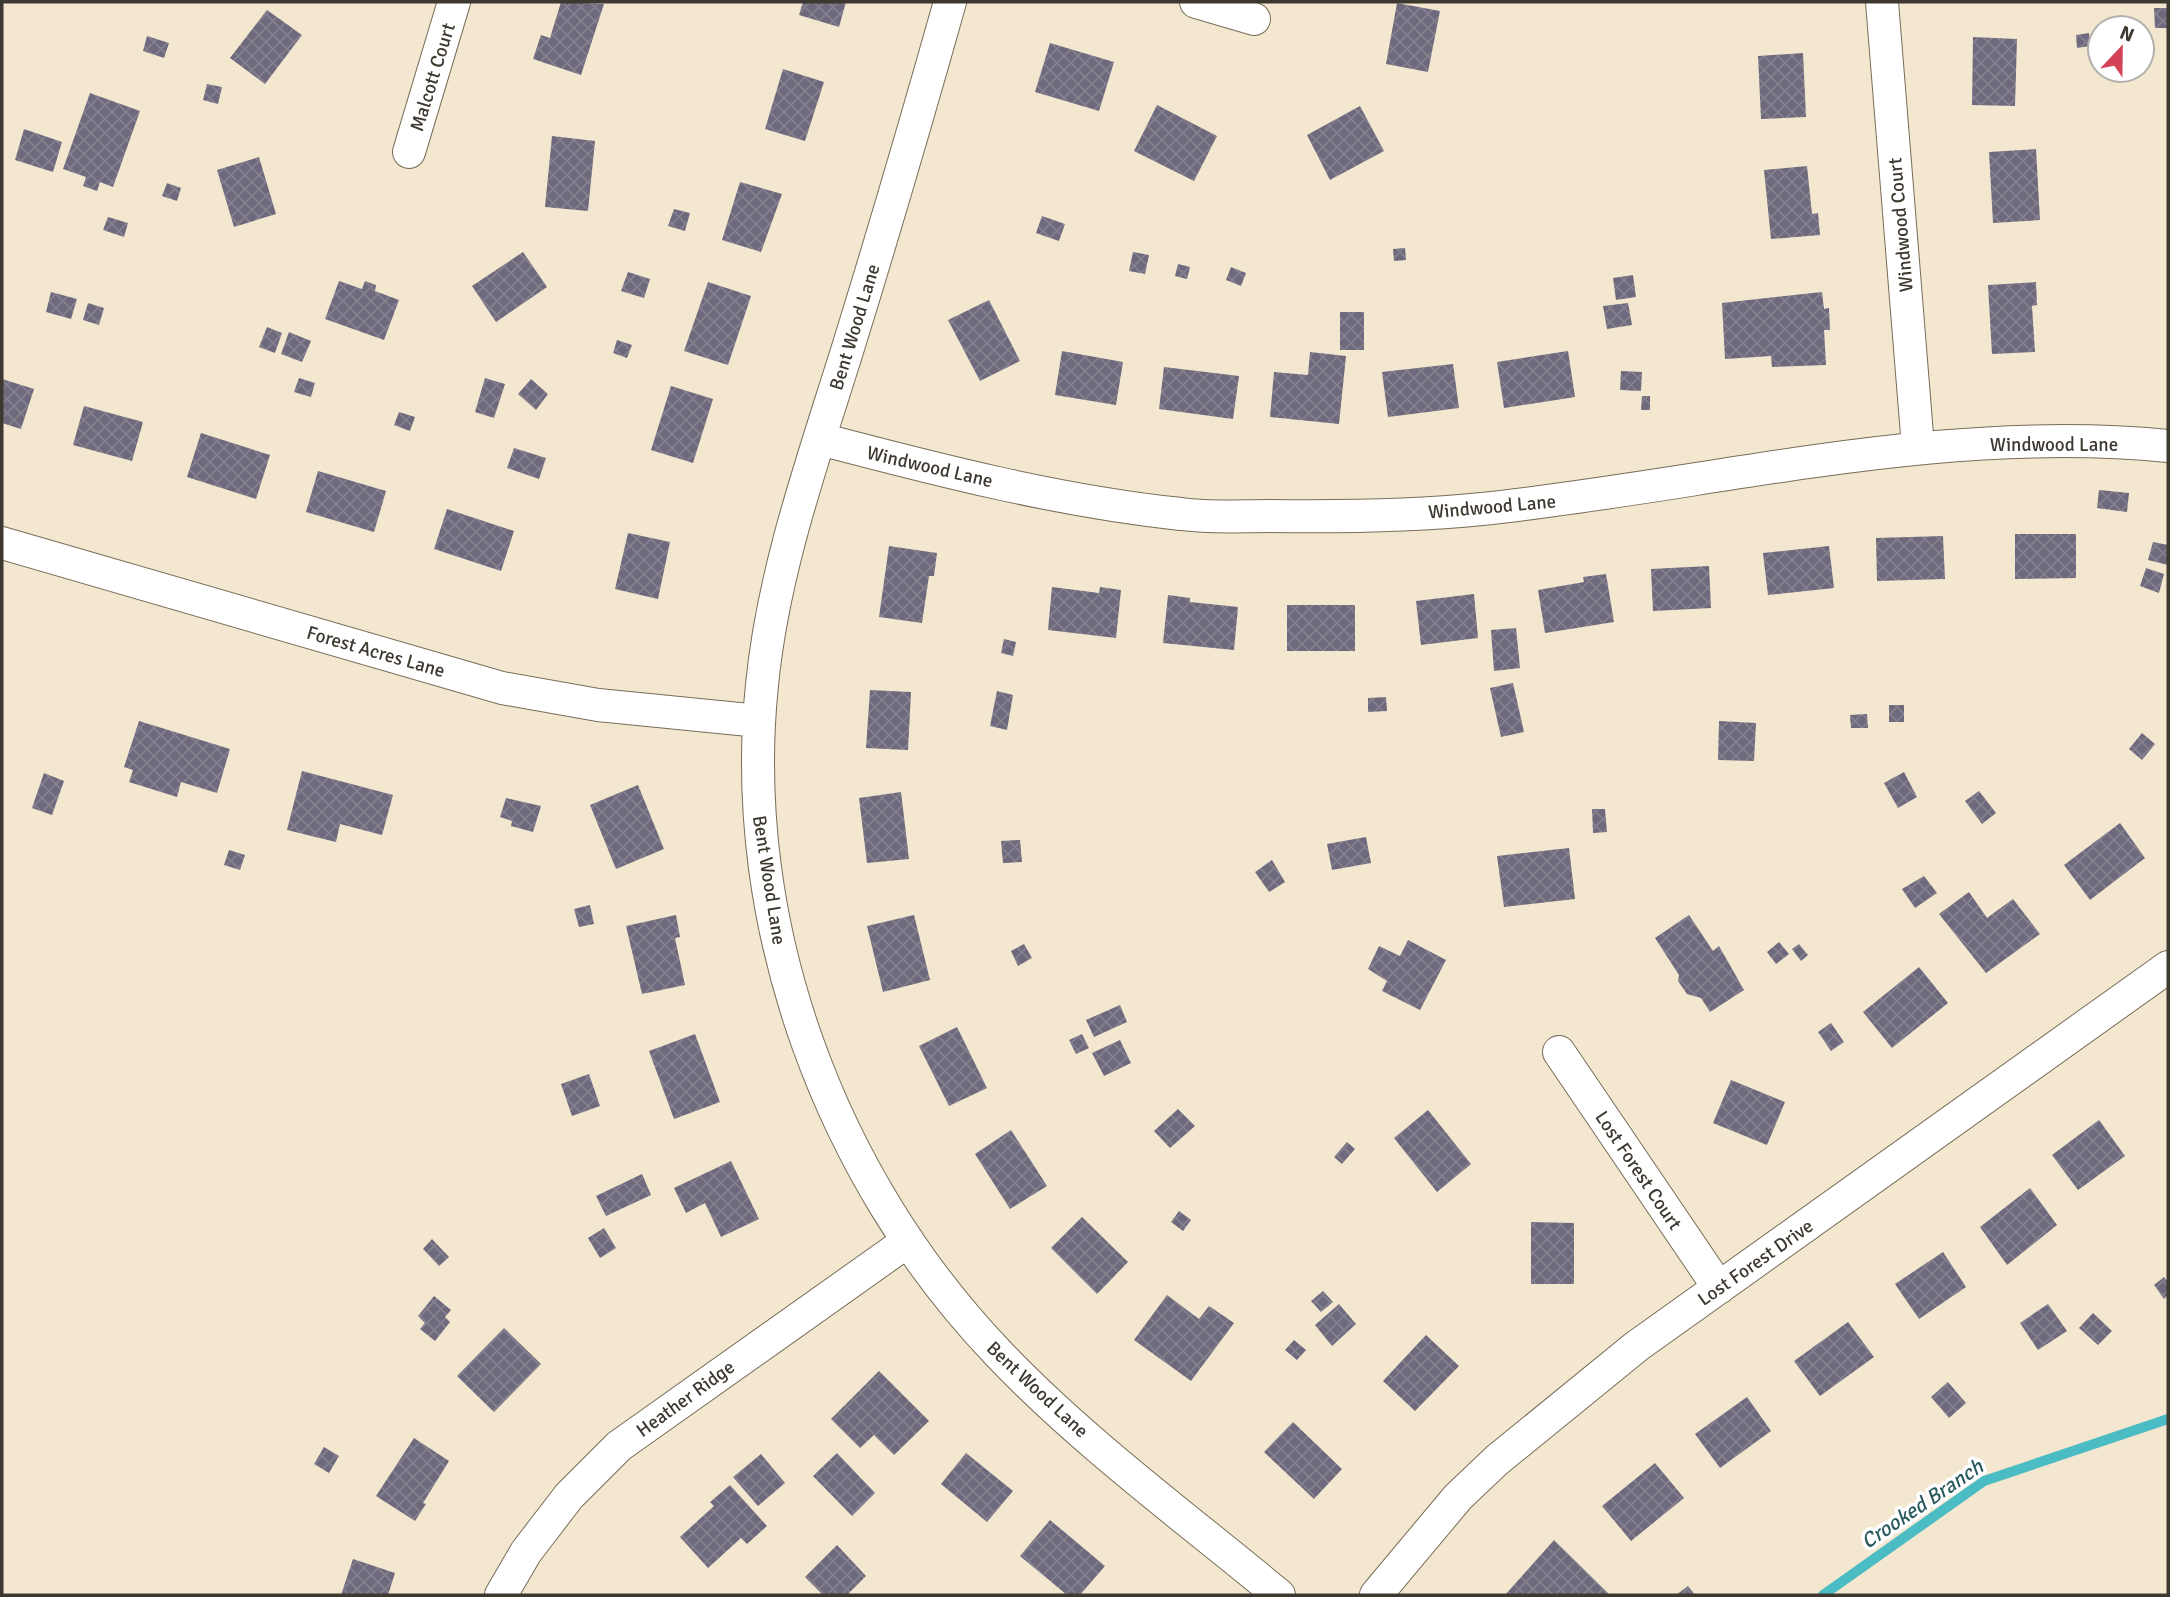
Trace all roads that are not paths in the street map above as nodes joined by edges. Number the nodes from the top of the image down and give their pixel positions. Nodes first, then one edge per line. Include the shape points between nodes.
1 (454, 2) edge
2 (950, 2) edge
3 (1196, 2) edge
4 (1882, 2) edge
5 (1254, 19) dead end
6 (409, 152) dead end
7 (820, 439) junction
8 (2168, 446) edge
9 (1918, 447) junction
10 (2, 542) edge
11 (759, 721) junction
12 (2168, 967) edge
13 (1559, 1052) dead end
14 (908, 1241) junction
15 (1719, 1288) junction
16 (501, 1595) edge
17 (1279, 1595) edge
18 (1376, 1595) edge

1 - 6 street, Malcott Court
2 - 7 street, Bent Wood Lane
3 - 5 street
4 - 9 street, Windwood Court
7 - 9 street, Windwood Lane via 949,472 1184,515 1331,516 1478,509 1597,496
7 - 11 street, Bent Wood Lane via 775,599
8 - 9 street, Windwood Lane via 2030,442
10 - 11 street, Forest Acres Lane via 502,688 598,705
11 - 14 street, Bent Wood Lane via 759,815 769,898 787,979 820,1076 864,1170
12 - 15 street, Lost Forest Drive
13 - 15 street, Lost Forest Court
14 - 16 street, Heather Ridge via 619,1446 569,1496 526,1552
14 - 17 street, Bent Wood Lane via 950,1299 1045,1400
15 - 18 street, Lost Forest Drive via 1637,1346 1497,1460 1458,1497

